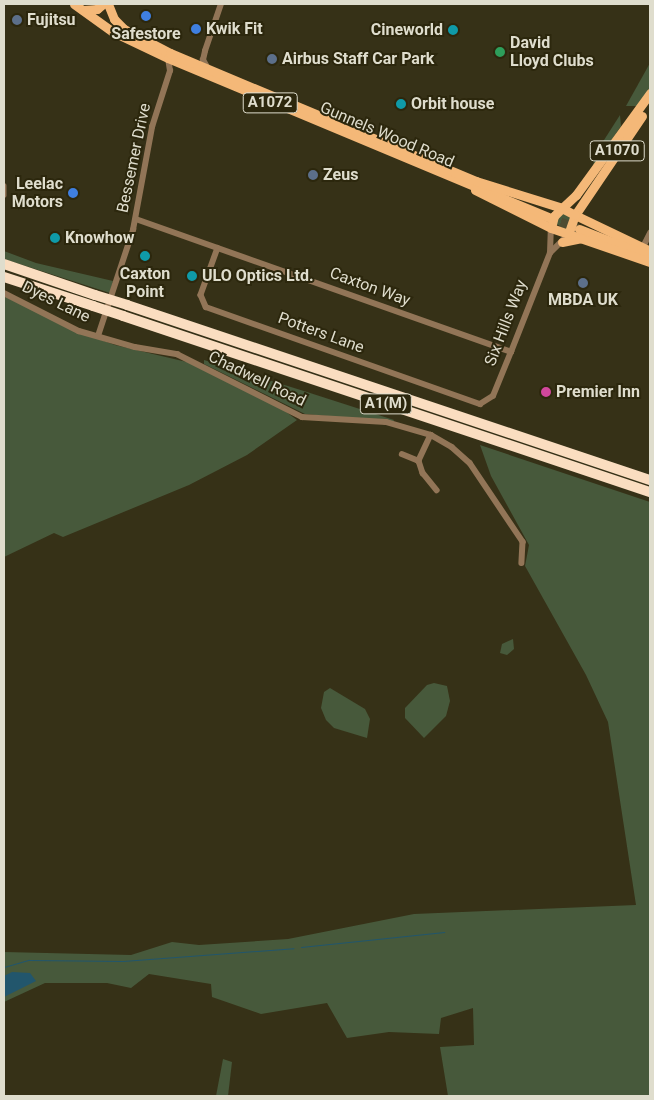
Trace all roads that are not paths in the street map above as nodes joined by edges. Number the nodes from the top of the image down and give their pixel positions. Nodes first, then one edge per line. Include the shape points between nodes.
1 (74, 4) edge
2 (103, 4) edge
3 (108, 4) edge
4 (221, 4) edge
5 (83, 10) junction
6 (205, 51) junction
7 (168, 58) junction
8 (187, 63) junction
9 (208, 68) junction
10 (170, 71) junction
11 (650, 93) edge
12 (650, 103) edge
13 (476, 180) junction
14 (464, 183) junction
15 (4, 186) edge
16 (488, 189) junction
17 (4, 195) edge
18 (585, 199) junction
19 (562, 208) junction
20 (575, 215) junction
21 (548, 217) tunnel mouth
22 (136, 219) junction
23 (592, 223) junction
24 (551, 228) junction
25 (578, 229) tunnel mouth
26 (569, 232) junction
27 (650, 233) edge
28 (585, 238) junction
29 (562, 242) junction
30 (218, 248) junction
31 (550, 253) junction
32 (649, 255) edge
33 (4, 264) edge
34 (4, 277) edge
35 (4, 293) edge
36 (98, 336) junction
37 (511, 352) junction
38 (487, 403) joint
39 (431, 435) junction
40 (402, 454) dead end
41 (419, 461) junction
42 (650, 480) edge
43 (437, 490) dead end
44 (650, 492) edge
45 (524, 561) dead end

1 - 5 main road, Gunnels Wood Road / A1072
2 - 5 main road
3 - 8 main road, Gunnels Wood Road / A1072 via 124,29
4 - 6 street
5 - 7 main road, Gunnels Wood Road / A1072 via 113,32
6 - 8 street
6 - 9 street via 203,60
7 - 8 main road, Gunnels Wood Road / A1072
7 - 10 street, Bessemer Drive
8 - 9 main road, Gunnels Wood Road / A1072
8 - 10 street
8 - 14 main road, Gunnels Wood Road / A1072
9 - 13 main road, Gunnels Wood Road / A1072
10 - 22 street, Bessemer Drive via 152,127
11 - 19 main road, A1070 via 581,189
12 - 18 main road, A1070
13 - 16 main road, Gunnels Wood Road / A1072
13 - 19 main road, Gunnels Wood Road / A1072
14 - 16 main road, Gunnels Wood Road / A1072
14 - 24 main road, Gunnels Wood Road / A1072
15 - 17 street
16 - 21 main road, Gunnels Wood Road / A1072
18 - 20 main road, A1070
18 - 23 main road
19 - 20 main road, Gunnels Wood Road / A1072
19 - 24 main road via 554,216
20 - 23 main road, Gunnels Wood Road / A1072
20 - 26 main road
22 - 30 street, Caxton Way
22 - 36 street, Bessemer Drive
23 - 32 main road, Gunnels Wood Road / A1072
24 - 26 main road, Gunnels Wood Road / A1072 via 561,233
24 - 31 street, Six Hills Way
25 - 32 main road
26 - 28 main road, Gunnels Wood Road / A1072
26 - 29 street, Six Hills Way
27 - 32 street
28 - 29 main road
28 - 32 main road, Gunnels Wood Road / A1072
29 - 31 street, Six Hills Way
30 - 37 street, Caxton Way
30 - 38 street, Potters Lane via 202,295 206,307 476,404
31 - 37 street, Six Hills Way
33 - 42 highway, A1(M), bridge
34 - 44 highway, A1(M), bridge
35 - 36 street, Dyes Lane via 79,331
36 - 39 street, Chadwell Road via 177,354 302,417 386,422
37 - 38 street, Six Hills Way
39 - 41 street
39 - 45 street, Chadwell Road via 464,455 523,542
40 - 41 street
41 - 43 street via 422,474

